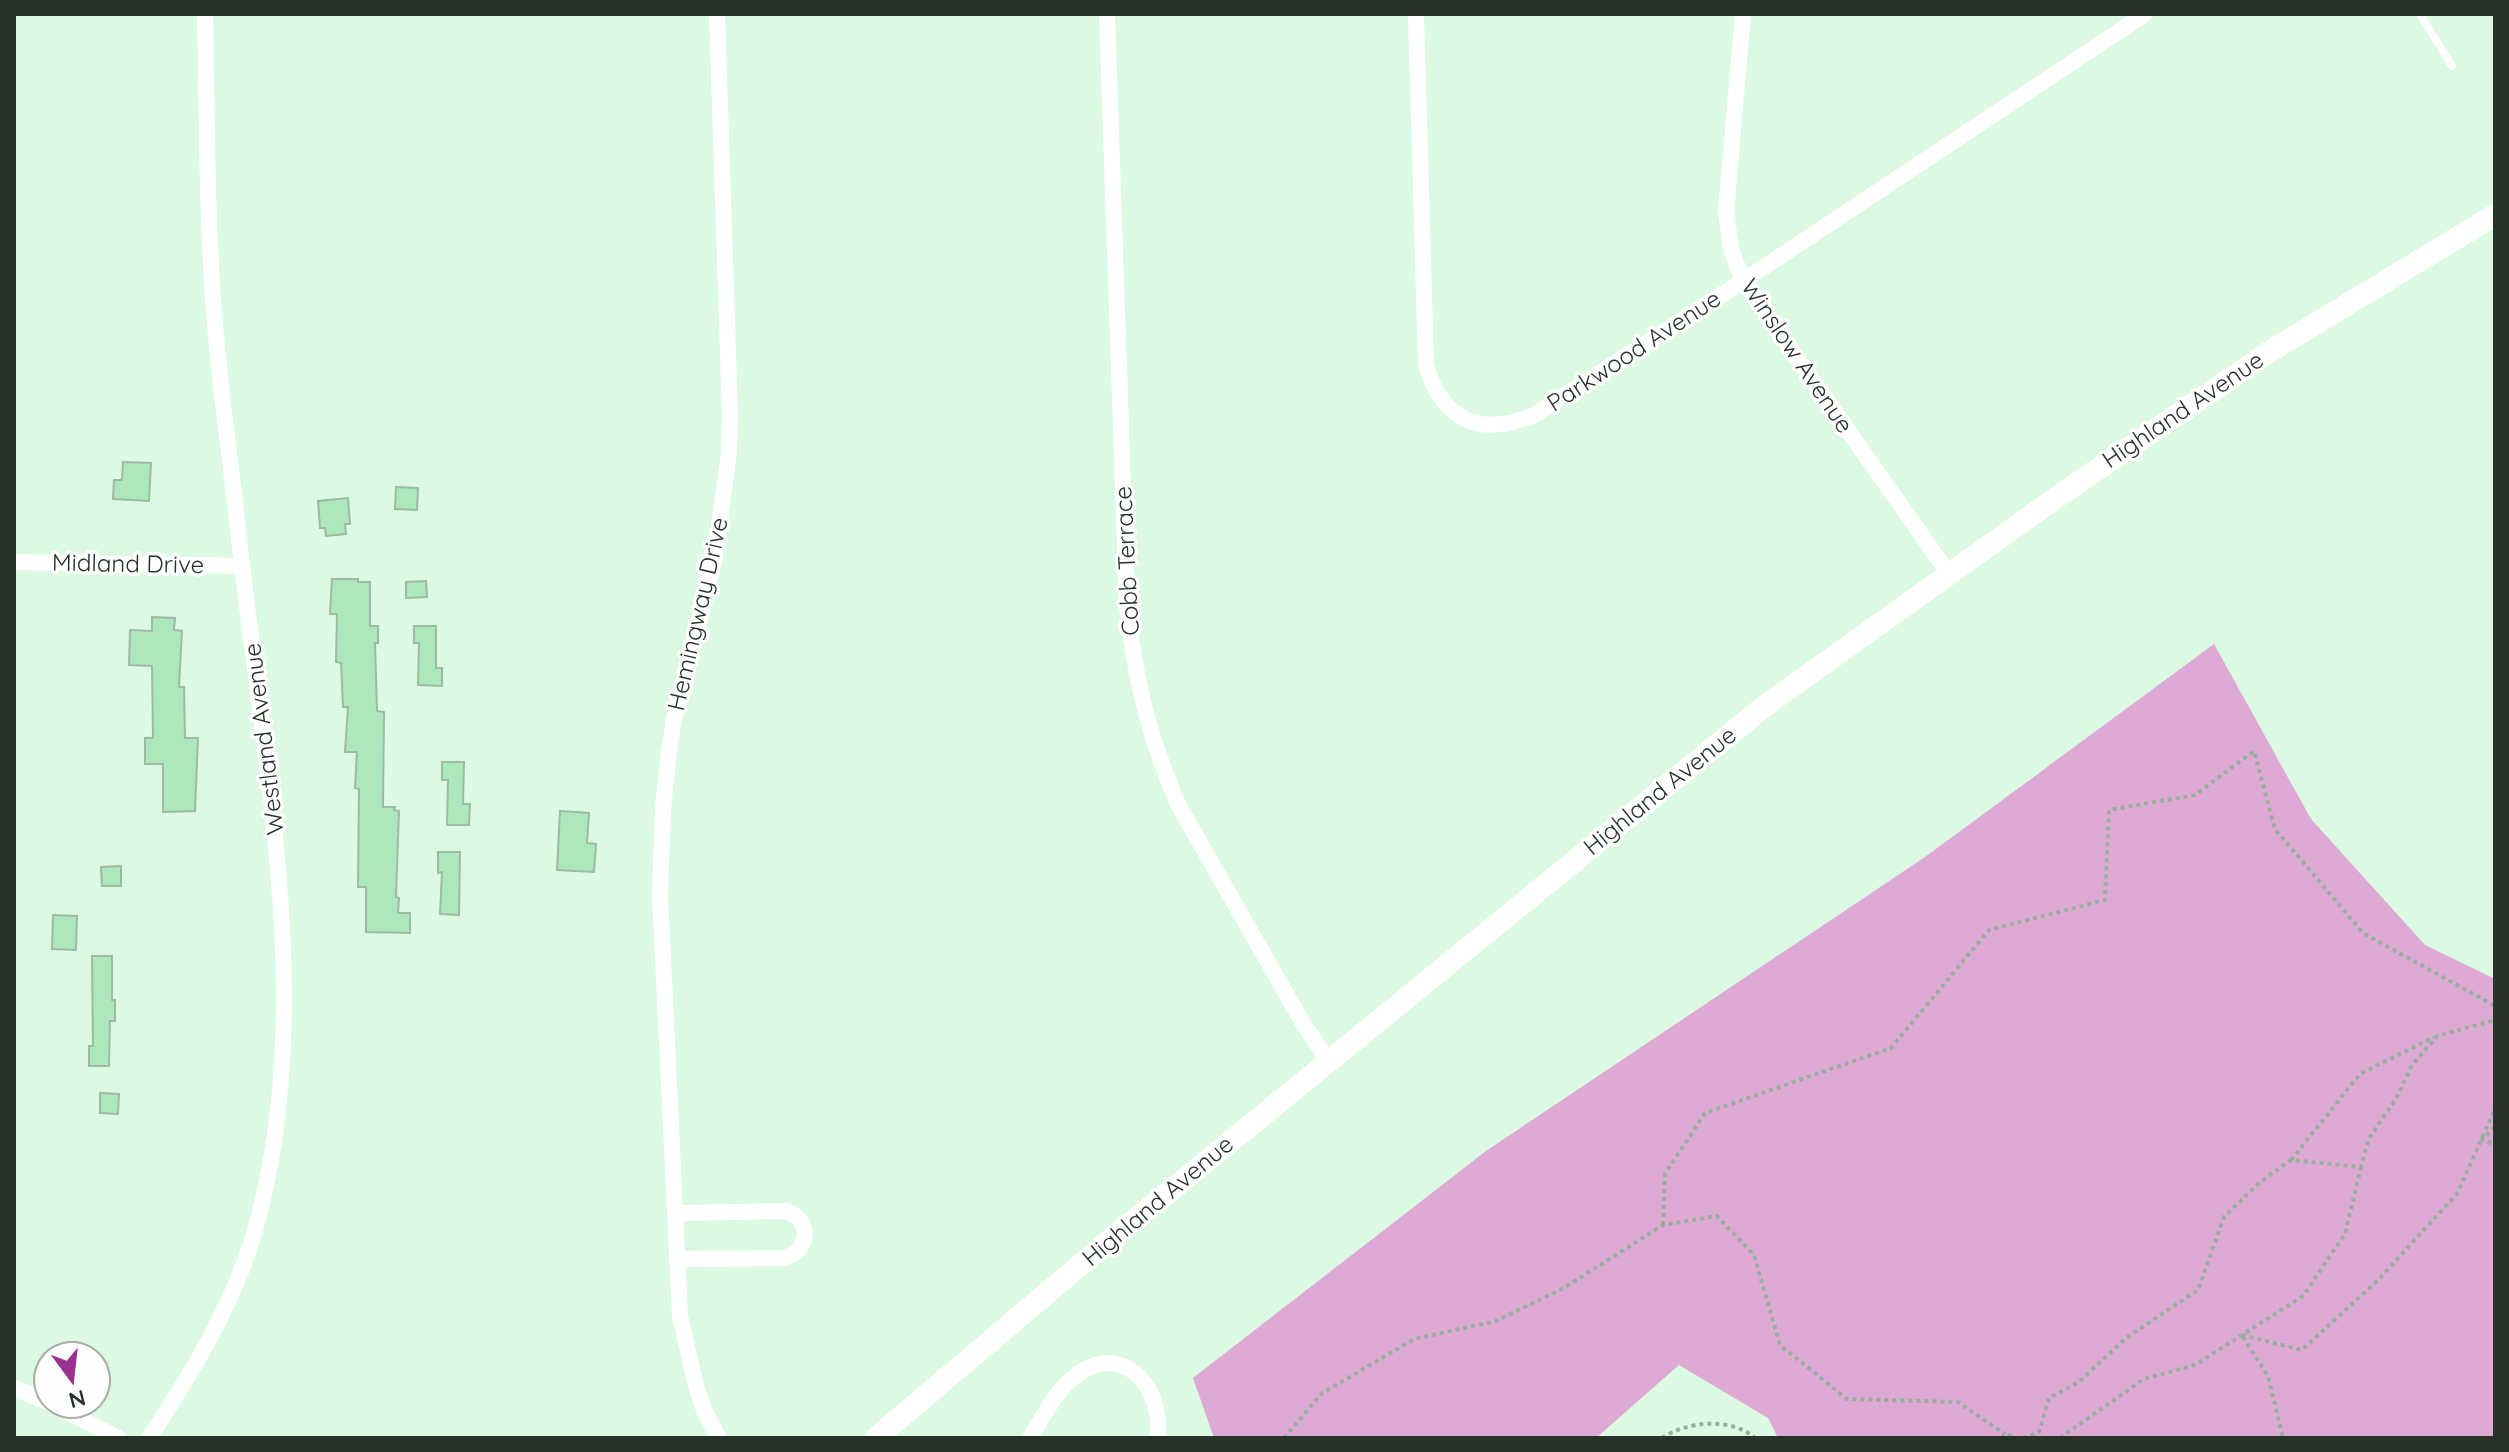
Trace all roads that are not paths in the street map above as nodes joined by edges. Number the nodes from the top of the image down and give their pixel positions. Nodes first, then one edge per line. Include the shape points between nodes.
1 (205, 14) edge
2 (717, 14) edge
3 (1107, 14) edge
4 (1416, 14) edge
5 (1743, 14) edge
6 (2145, 14) edge
7 (2420, 14) edge
8 (2452, 66) dead end
9 (2495, 215) edge
10 (1743, 281) junction
11 (14, 562) edge
12 (242, 566) junction
13 (1949, 574) junction
14 (1328, 1060) junction
15 (675, 1213) junction
16 (677, 1259) junction
17 (83, 1420) edge
18 (118, 1438) edge
19 (149, 1438) edge
20 (719, 1438) edge
21 (876, 1438) edge
22 (1030, 1438) edge
23 (1157, 1438) edge

1 - 12 street, Westland Avenue via 213,305
2 - 15 street, Hemingway Drive via 729,453 714,562 674,719 663,807 661,948
3 - 14 street, Cobb Terrace via 1127,606 1143,711 1179,806
4 - 10 street, Parkwood Avenue via 1424,354 1439,399 1452,412 1477,423 1498,424 1534,415
5 - 10 street, Winslow Avenue via 1726,211 1731,249
6 - 10 street, Parkwood Avenue
7 - 8 lane
9 - 13 street, Highland Avenue via 2272,350
10 - 13 street, Winslow Avenue
11 - 12 street, Midland Drive
12 - 19 street, Westland Avenue via 281,914 283,999 276,1125 252,1241 191,1374
13 - 14 street, Highland Avenue via 1766,705
14 - 21 street, Highland Avenue
15 - 16 street, Hemingway Drive
15 - 16 street via 786,1211 799,1218 805,1232 797,1253 783,1258
16 - 20 street, Hemingway Drive via 689,1361
17 - 18 street
22 - 23 street via 1068,1381 1087,1368 1110,1364 1133,1372 1150,1390 1158,1415

